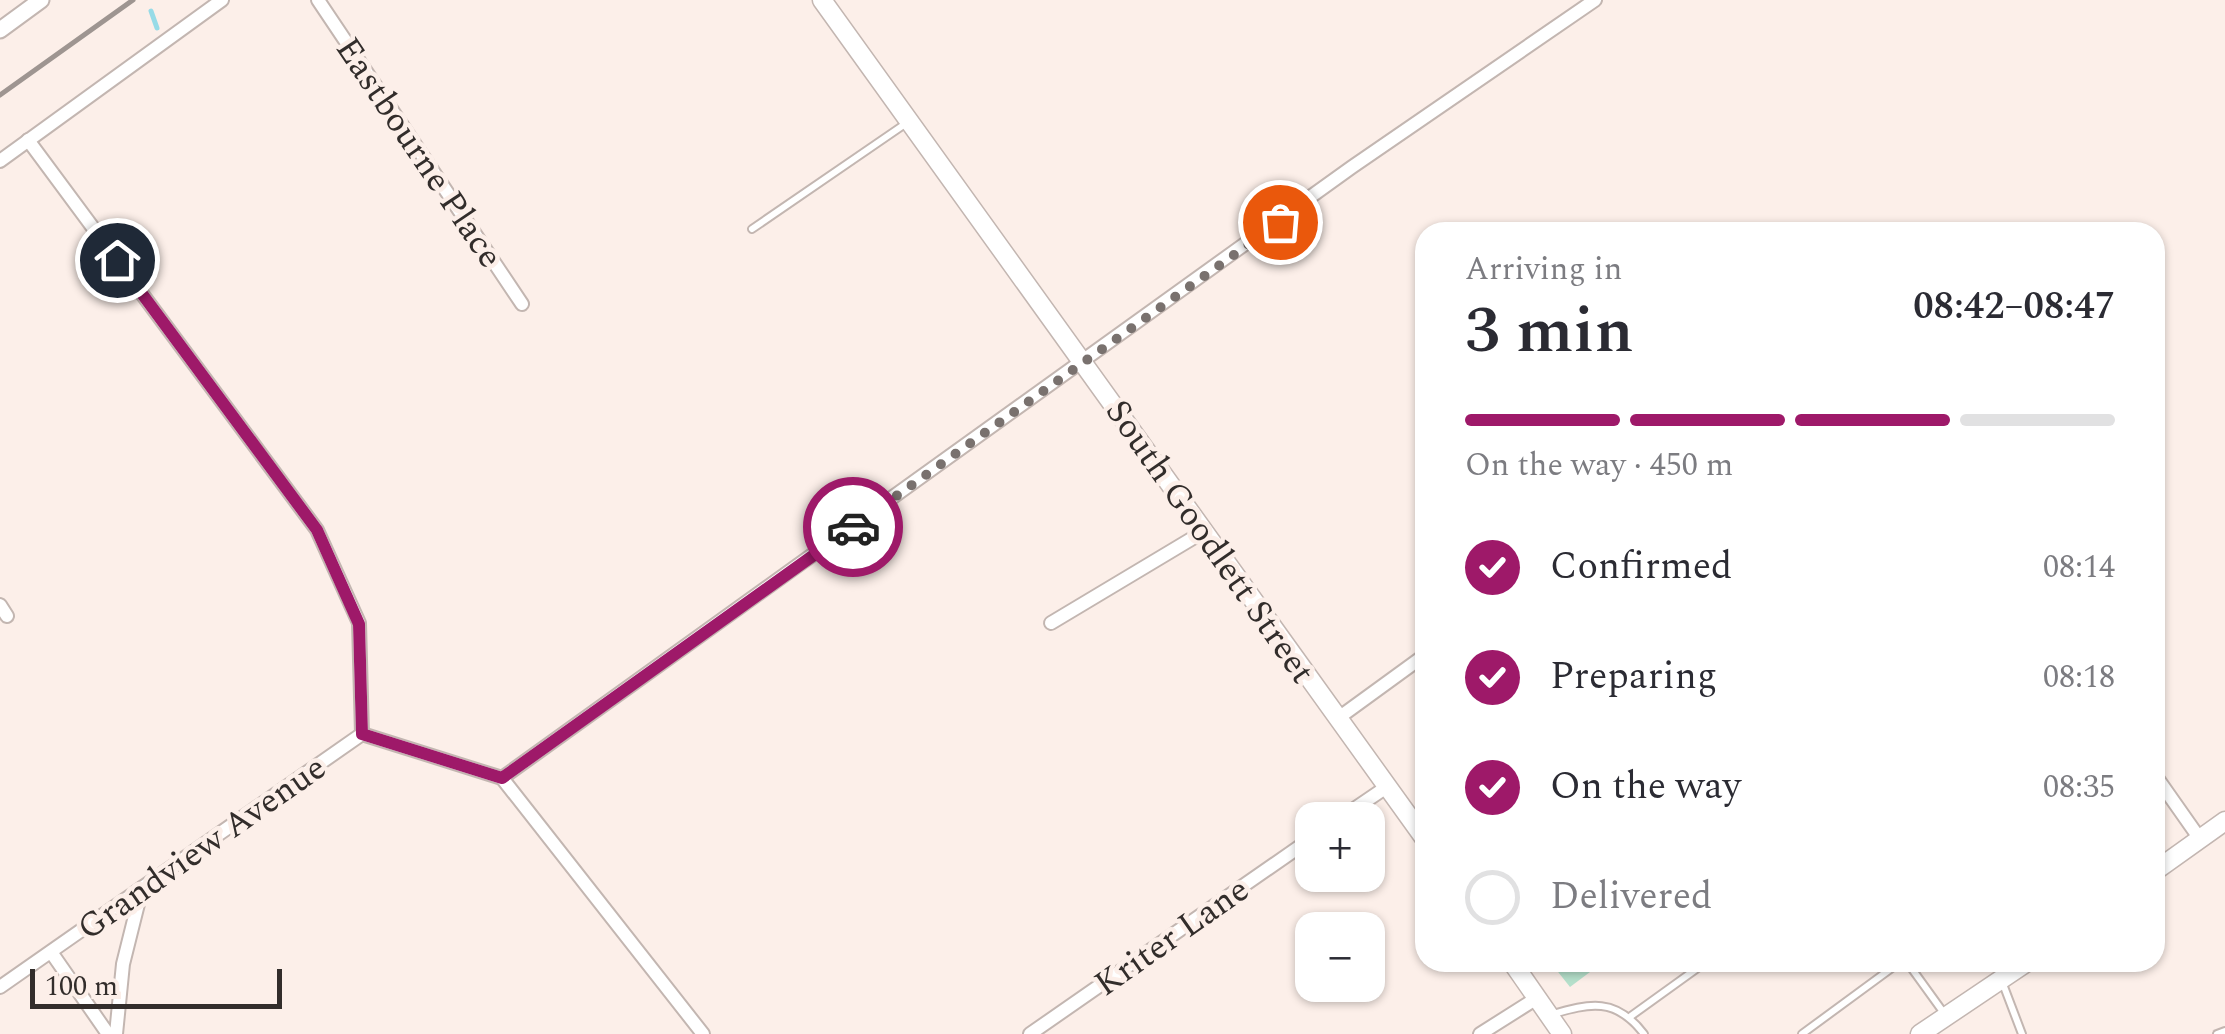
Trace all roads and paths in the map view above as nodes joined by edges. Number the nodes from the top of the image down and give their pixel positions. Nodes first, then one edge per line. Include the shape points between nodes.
1 (42, 0) edge
2 (222, 0) edge
3 (318, 0) edge
4 (1595, 0) edge
5 (824, 1) edge
6 (0, 30) edge
7 (909, 121) junction
8 (28, 140) junction
9 (0, 160) edge
10 (752, 229) dead end
11 (522, 304) dead end
12 (1084, 362) junction
13 (1204, 532) junction
14 (1051, 622) dead end
15 (1415, 662) edge
16 (1336, 719) junction
17 (362, 734) junction
18 (502, 778) junction
19 (1388, 786) junction
20 (2165, 789) edge
21 (1364, 802) edge
22 (2225, 821) edge
23 (1415, 825) edge
24 (2200, 839) junction
25 (1295, 850) edge
26 (2165, 864) edge
27 (142, 888) junction
28 (50, 952) junction
29 (1519, 972) edge
30 (1692, 972) edge
31 (1889, 972) edge
32 (1911, 972) edge
33 (2013, 972) edge
34 (2002, 980) junction
35 (0, 987) edge
36 (1537, 998) junction
37 (1549, 1015) junction
38 (1631, 1016) junction
39 (1946, 1017) junction
40 (2225, 1031) edge
41 (108, 1034) edge
42 (116, 1034) edge
43 (703, 1034) edge
44 (1030, 1034) edge
45 (1480, 1034) edge
46 (1562, 1034) edge
47 (1644, 1034) edge
48 (1802, 1034) edge
49 (1920, 1034) edge
50 (2022, 1034) edge
51 (2218, 1034) edge

1 - 6 street
2 - 8 street
3 - 11 street, Eastbourne Place
4 - 12 street
5 - 7 main road, South Goodlett Street
7 - 10 lane
7 - 12 main road, South Goodlett Street
8 - 9 street
8 - 17 street via 317,530 359,624
12 - 13 main road, South Goodlett Street
12 - 18 street
13 - 14 street
13 - 16 main road, South Goodlett Street
15 - 16 street
16 - 19 main road, South Goodlett Street
17 - 18 street, Grandview Avenue
17 - 27 street, Grandview Avenue
18 - 43 street
19 - 21 street
19 - 23 main road, South Goodlett Street
20 - 24 street
22 - 24 main road
24 - 26 main road
25 - 44 street, Kriter Lane
27 - 28 street, Grandview Avenue
27 - 42 street
28 - 35 street, Grandview Avenue
28 - 41 street
29 - 36 main road
30 - 38 lane
31 - 48 lane
32 - 39 lane
33 - 34 main road
34 - 39 main road
34 - 50 lane
36 - 37 main road
36 - 45 street
37 - 38 lane via 1590,1004
37 - 46 main road
38 - 47 lane
39 - 49 main road
40 - 51 lane

